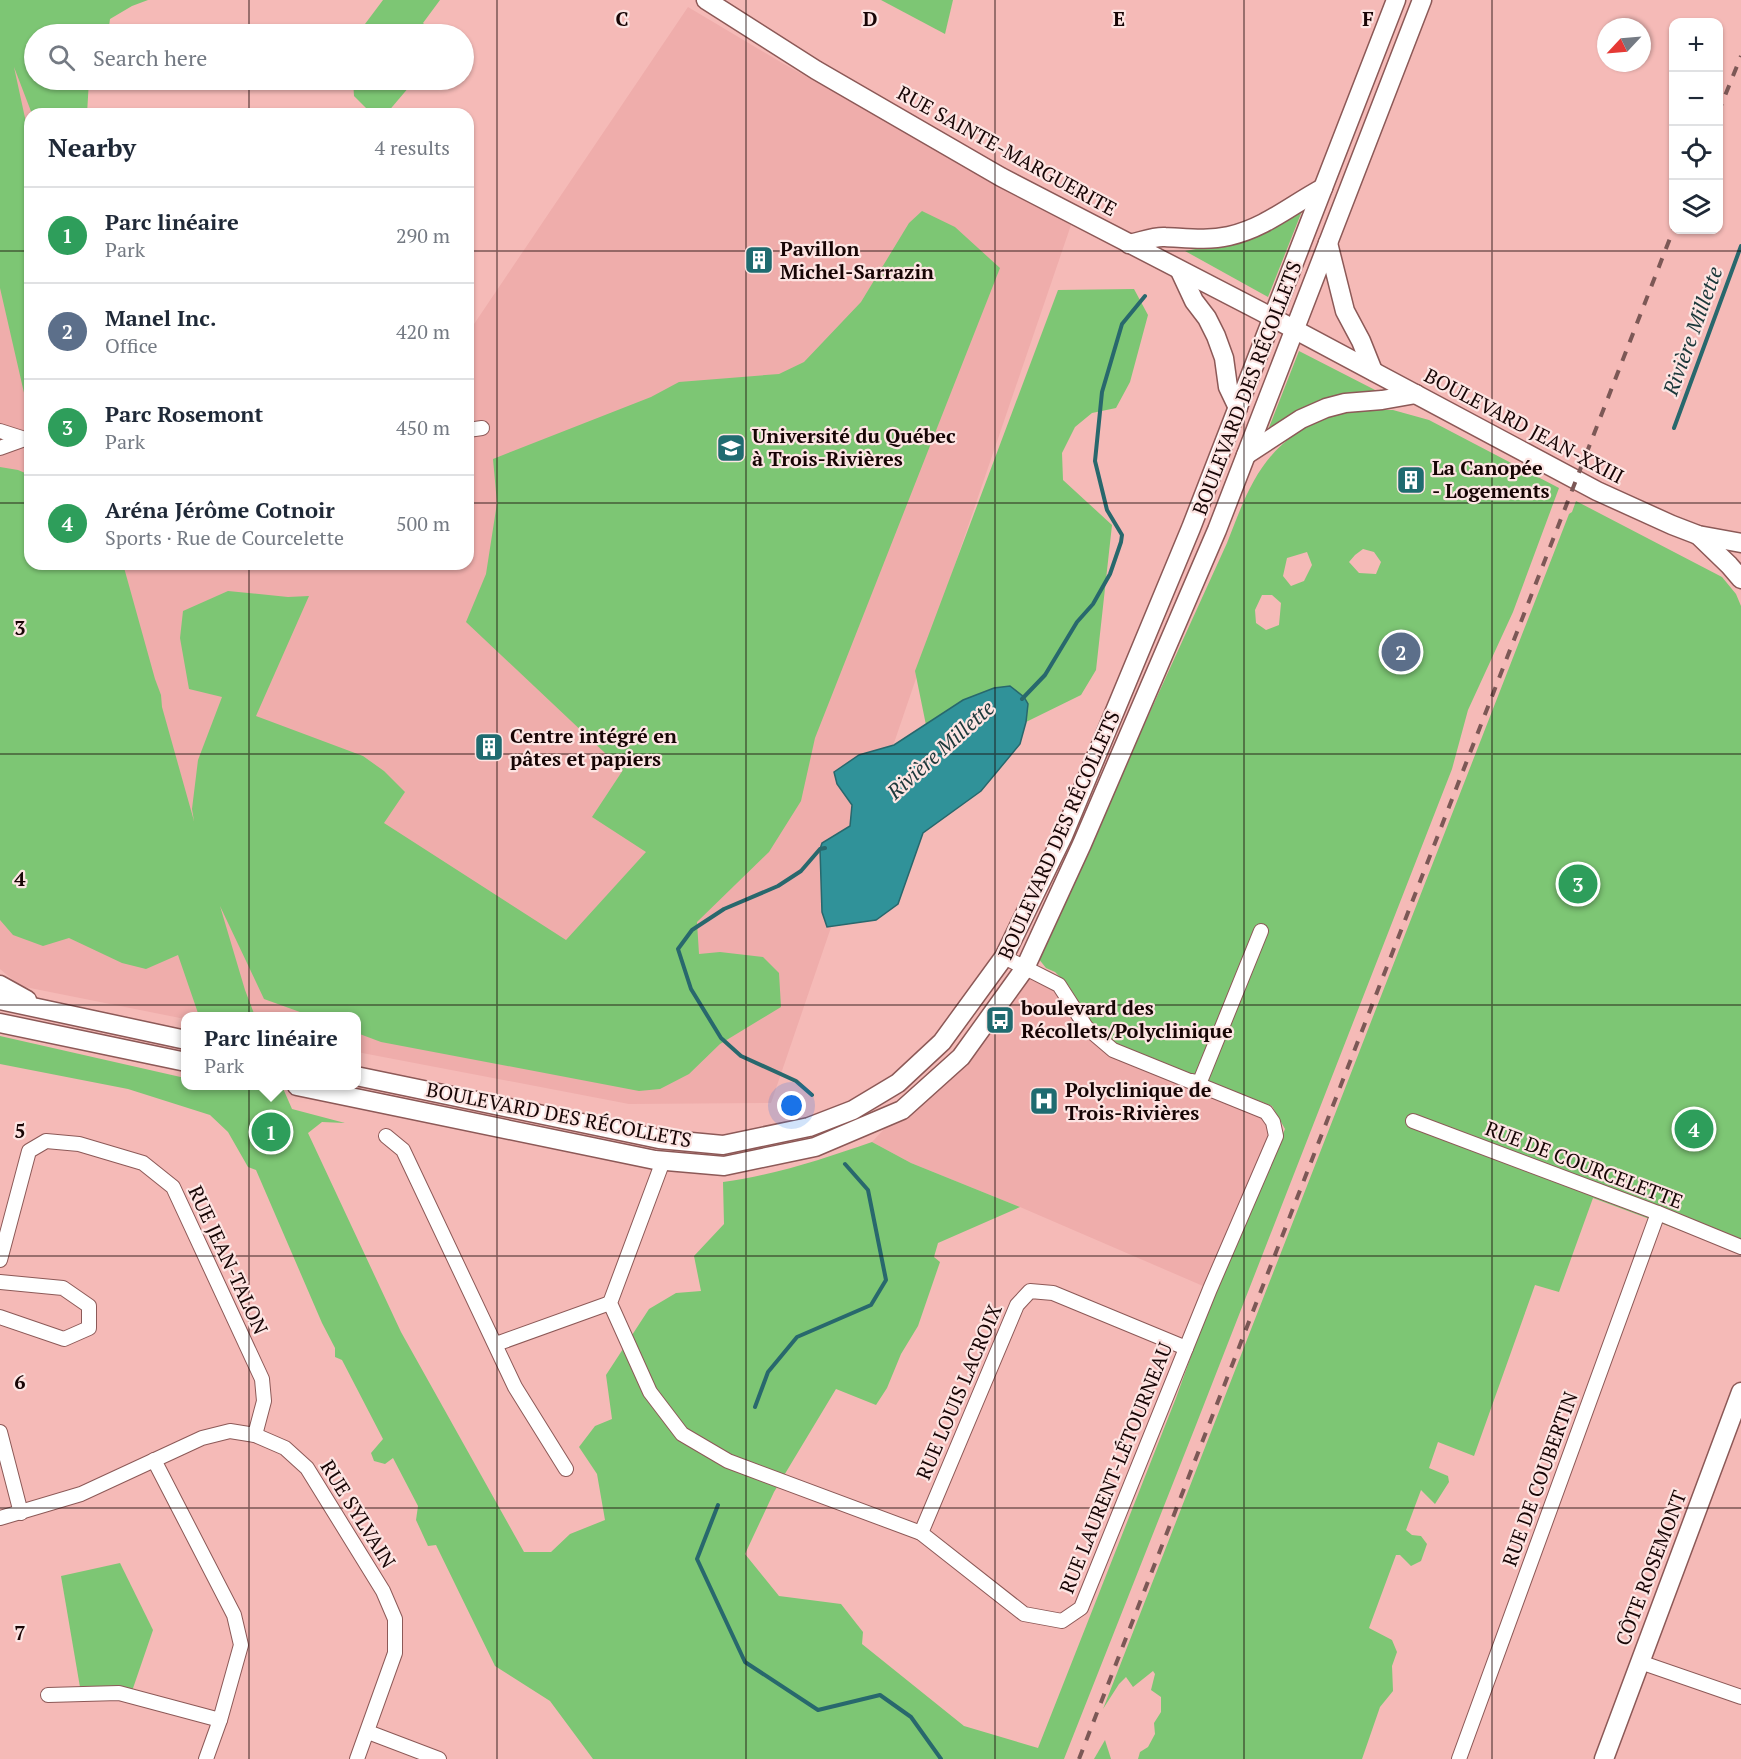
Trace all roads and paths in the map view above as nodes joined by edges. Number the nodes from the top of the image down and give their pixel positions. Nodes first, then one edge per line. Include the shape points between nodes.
1 (705, 0) edge
2 (1396, 0) edge
3 (1422, 0) edge
4 (1323, 188) junction
5 (1328, 243) junction
6 (1129, 244) junction
7 (1180, 271) junction
8 (1273, 318) junction
9 (1294, 330) junction
10 (1372, 371) junction
11 (1416, 394) junction
12 (1238, 408) junction
13 (0, 430) edge
14 (24, 438) edge
15 (24, 440) edge
16 (0, 448) edge
17 (1246, 455) junction
18 (1698, 535) junction
19 (1741, 543) edge
20 (1741, 579) edge
21 (1260, 931) dead end
22 (1004, 957) junction
23 (1025, 968) junction
24 (0, 985) edge
25 (0, 1000) edge
26 (53, 1012) junction
27 (0, 1023) edge
28 (181, 1039) edge
29 (181, 1061) edge
30 (361, 1077) edge
31 (1199, 1084) junction
32 (317, 1090) edge
33 (1413, 1121) dead end
34 (386, 1136) dead end
35 (663, 1161) junction
36 (1658, 1213) junction
37 (1741, 1247) edge
38 (0, 1260) edge
39 (0, 1282) edge
40 (610, 1303) junction
41 (0, 1317) edge
42 (496, 1344) junction
43 (1186, 1348) junction
44 (1741, 1392) edge
45 (0, 1432) edge
46 (255, 1435) junction
47 (154, 1460) junction
48 (566, 1468) dead end
49 (21, 1513) junction
50 (0, 1518) edge
51 (921, 1533) junction
52 (1640, 1662) junction
53 (48, 1695) dead end
54 (1741, 1697) edge
55 (220, 1720) junction
56 (368, 1732) junction
57 (206, 1759) edge
58 (357, 1759) edge
59 (439, 1759) edge
60 (1459, 1759) edge
61 (1604, 1759) edge

1 - 6 main road, RUE SAINTE-MARGUERITE via 816,70 1001,177
2 - 4 main road, BOULEVARD DES RÉCOLLETS
3 - 5 main road, BOULEVARD DES RÉCOLLETS
4 - 6 main road via 1243,232 1213,238 1163,237
4 - 8 main road, BOULEVARD DES RÉCOLLETS
5 - 9 main road, BOULEVARD DES RÉCOLLETS
5 - 10 main road via 1342,305
6 - 7 main road, RUE SAINTE-MARGUERITE
7 - 8 main road, RUE SAINTE-MARGUERITE
7 - 12 main road via 1216,336 1228,387
8 - 9 main road, RUE SAINTE-MARGUERITE
8 - 12 main road, BOULEVARD DES RÉCOLLETS
9 - 10 main road, BOULEVARD JEAN-XXIII
9 - 17 main road, BOULEVARD DES RÉCOLLETS
10 - 11 main road, BOULEVARD JEAN-XXIII
11 - 17 main road via 1320,410
11 - 18 main road, BOULEVARD JEAN-XXIII via 1620,503
12 - 22 main road, BOULEVARD DES RÉCOLLETS via 1063,836
13 - 14 street
15 - 16 street
17 - 23 main road, BOULEVARD DES RÉCOLLETS via 1082,844
18 - 19 main road, BOULEVARD JEAN-XXIII
18 - 20 main road
21 - 31 street
22 - 23 street
22 - 30 main road, BOULEVARD DES RÉCOLLETS via 942,1042 898,1083 853,1110 808,1127 723,1145 659,1140
23 - 31 street, RUE LAURENT-LÉTOURNEAU via 1059,985 1086,1027 1113,1050
23 - 35 main road, BOULEVARD DES RÉCOLLETS via 961,1057 903,1110 815,1147 724,1167
24 - 26 main road
25 - 26 main road
26 - 28 main road
27 - 29 main road
31 - 43 street, RUE LAURENT-LÉTOURNEAU via 1266,1112 1276,1136
32 - 35 main road, BOULEVARD DES RÉCOLLETS
33 - 36 street, RUE DE COURCELETTE
34 - 42 street via 403,1150
35 - 40 street
36 - 37 street, RUE DE COURCELETTE
36 - 60 street, RUE DE COUBERTIN
38 - 46 street, RUE JEAN-TALON via 29,1151 46,1141 79,1144 143,1163 173,1186 262,1379 264,1401
39 - 41 street via 63,1288 89,1306 89,1328 64,1339
40 - 42 street
40 - 51 street, RUE LAURENT-LÉTOURNEAU via 650,1392 682,1434 728,1461
42 - 48 street via 515,1387
43 - 51 street, RUE LOUIS LACROIX via 1053,1293 1030,1292 1017,1305
43 - 51 street, RUE LAURENT-LÉTOURNEAU via 1081,1608 1062,1621 1024,1614
44 - 52 main road, CÔTE ROSEMONT
45 - 49 street
46 - 47 street, RUE SYLVAIN via 230,1431 202,1438
46 - 56 street, RUE SYLVAIN via 285,1448 308,1468 383,1591 395,1619 395,1653
47 - 49 street, RUE SYLVAIN via 81,1494
47 - 55 street via 234,1615 242,1645
49 - 50 street, RUE SYLVAIN
52 - 54 street
52 - 61 main road, CÔTE ROSEMONT
53 - 55 street via 118,1693
55 - 57 street
56 - 58 street, RUE SYLVAIN
56 - 59 street

